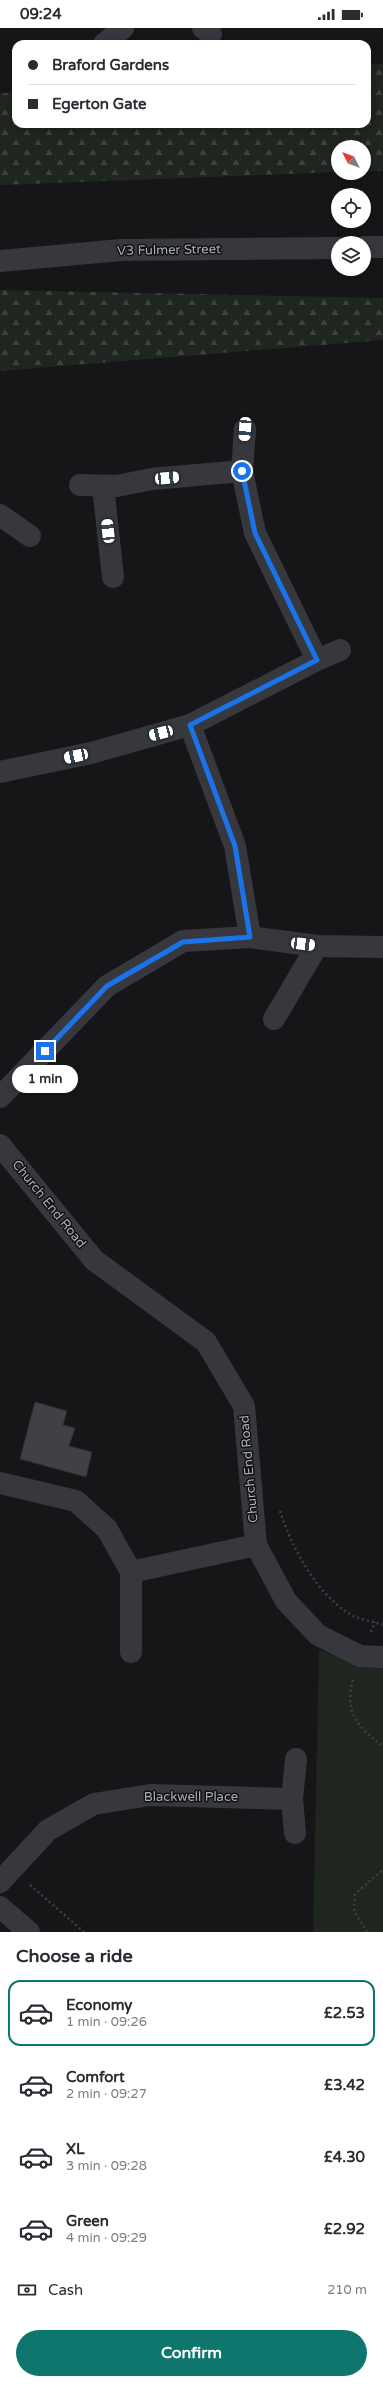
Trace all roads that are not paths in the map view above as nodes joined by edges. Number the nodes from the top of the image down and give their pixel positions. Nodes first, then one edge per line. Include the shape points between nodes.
1 (123, 28) edge
2 (109, 40) edge
3 (383, 247) edge
4 (331, 248) edge
5 (371, 248) edge
6 (0, 262) edge
7 (245, 429) dead end
8 (242, 471) junction
9 (80, 485) dead end
10 (103, 486) junction
11 (0, 515) edge
12 (30, 536) dead end
13 (113, 577) dead end
14 (340, 650) dead end
15 (317, 660) junction
16 (190, 725) junction
17 (0, 772) edge
18 (250, 937) junction
19 (317, 946) junction
20 (383, 947) edge
21 (274, 1019) dead end
22 (0, 1097) edge
23 (0, 1145) edge
24 (0, 1483) edge
25 (256, 1545) junction
26 (131, 1572) junction
27 (131, 1652) dead end
28 (383, 1657) edge
29 (296, 1759) dead end
30 (292, 1799) junction
31 (295, 1833) dead end
32 (6, 1876) edge
33 (0, 1907) edge
34 (29, 1932) edge

1 - 2 street
3 - 5 street
4 - 6 street, V3 Fulmer Street via 121,250
7 - 8 street
8 - 10 street
8 - 15 street via 255,533
9 - 10 street
10 - 13 street
11 - 12 street
14 - 15 street
15 - 16 street
16 - 17 street via 91,752
16 - 18 street via 235,846
18 - 19 street
18 - 22 street via 183,942 107,986
19 - 20 street
19 - 21 street
23 - 25 street, Church End Road via 94,1260 206,1342 244,1406
24 - 26 street via 76,1502 107,1529
25 - 26 street
25 - 28 street, Church End Road via 286,1601 318,1636 360,1656
26 - 27 street
29 - 30 street
30 - 31 street
30 - 32 street, Blackwell Place via 150,1795 94,1804 48,1830
33 - 34 street

